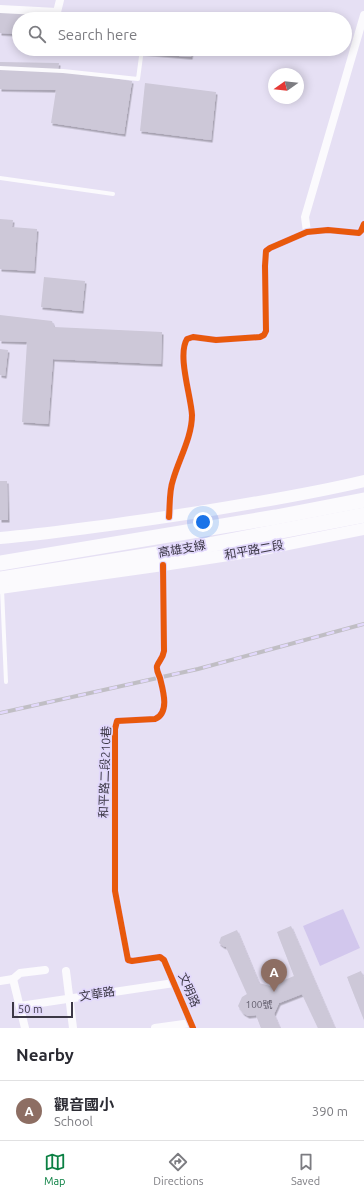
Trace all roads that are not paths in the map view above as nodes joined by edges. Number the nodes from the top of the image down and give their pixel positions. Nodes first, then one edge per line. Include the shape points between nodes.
1 (60, 0) edge
2 (0, 9) edge
3 (364, 15) edge
4 (141, 56) edge
5 (0, 68) edge
6 (0, 178) edge
7 (113, 194) dead end
8 (364, 224) edge
9 (307, 232) junction
10 (364, 481) edge
11 (364, 500) edge
12 (364, 515) edge
13 (169, 517) junction
14 (364, 529) edge
15 (0, 538) edge
16 (0, 563) edge
17 (163, 565) junction
18 (1, 585) edge
19 (6, 682) dead end
20 (164, 960) joint
21 (45, 970) dead end
22 (66, 971) dead end
23 (13, 979) junction
24 (0, 981) edge
25 (174, 983) junction
26 (69, 999) junction
27 (20, 1006) junction
28 (192, 1026) edge
29 (25, 1028) edge
30 (73, 1028) edge
31 (155, 1028) edge

1 - 2 street via 57,12
3 - 9 street via 305,217
4 - 5 lane via 138,79 63,71
6 - 7 lane
8 - 9 street via 359,233 328,230
9 - 13 street via 266,251 264,335 216,340 193,337 185,342 186,377 192,421 172,480
10 - 13 street
11 - 16 highway, 高雄支線
12 - 18 highway, 高雄支線
13 - 15 street via 57,533
14 - 17 street, 和平路二段 via 248,552
17 - 18 street, 和平路二段
17 - 20 street, 和平路二段210巷 via 164,651 157,668 163,690 164,708 155,719 117,721 115,729 115,891 128,960 160,957
18 - 19 lane
20 - 25 street, 文明路
21 - 23 street via 20,973
22 - 26 street
23 - 24 street
23 - 27 street
25 - 26 street, 文華路
25 - 28 street, 文明路
26 - 27 street, 文華路
26 - 30 street
27 - 29 street
28 - 31 street

